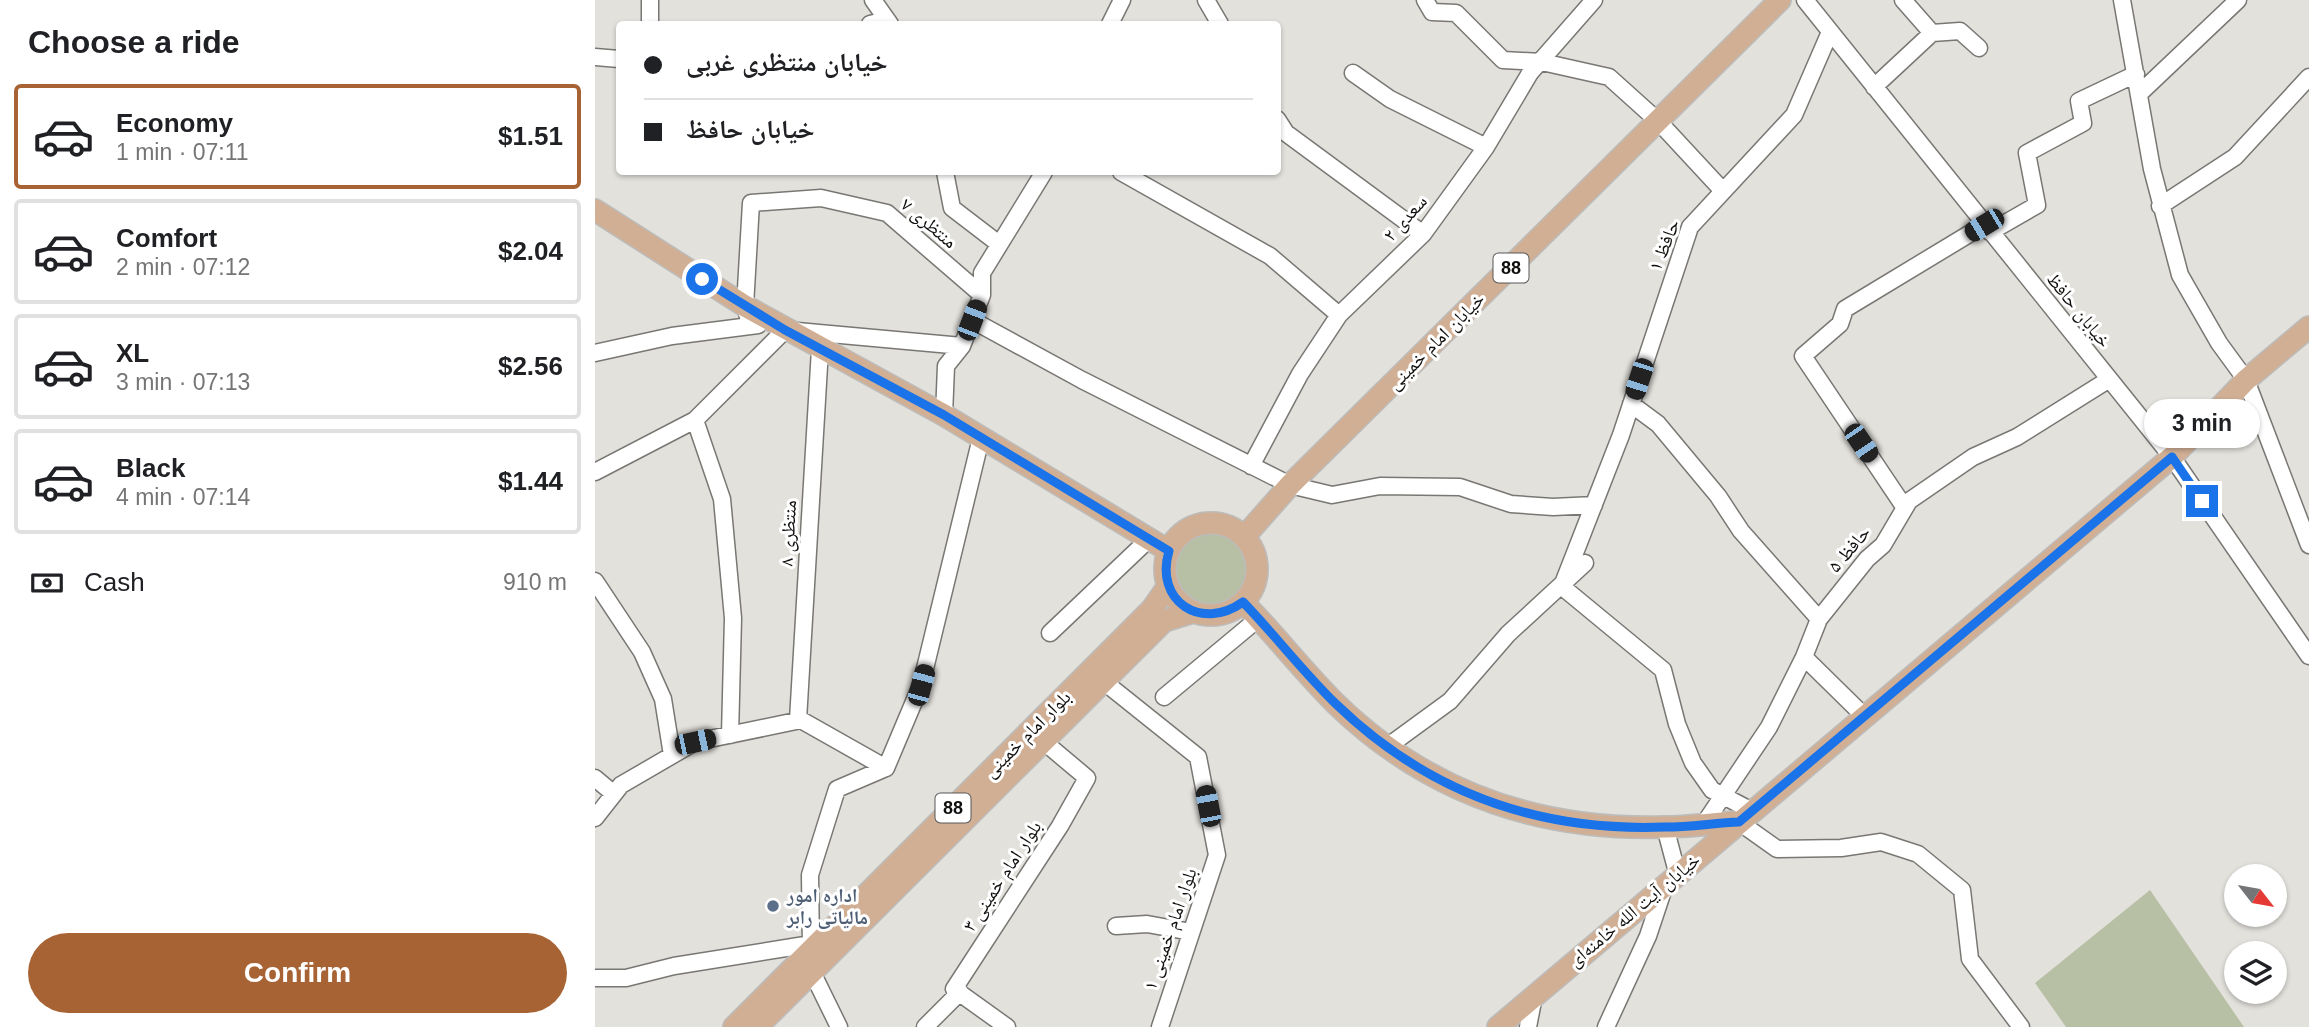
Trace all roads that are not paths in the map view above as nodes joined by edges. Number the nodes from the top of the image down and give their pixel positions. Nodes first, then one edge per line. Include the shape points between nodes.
1 (650, 0) edge
2 (873, 0) edge
3 (1122, 0) edge
4 (1206, 0) edge
5 (1425, 0) edge
6 (1594, 0) edge
7 (1780, 0) edge
8 (1805, 0) edge
9 (1903, 0) edge
10 (2122, 0) edge
11 (2238, 0) edge
12 (650, 21) edge
13 (888, 21) edge
14 (1112, 21) edge
15 (1218, 21) edge
16 (1830, 32) junction
17 (1933, 33) junction
18 (1979, 48) dead end
19 (595, 57) edge
20 (616, 60) edge
21 (1542, 62) junction
22 (1353, 73) dead end
23 (2136, 74) junction
24 (2309, 78) edge
25 (1874, 87) junction
26 (2140, 93) junction
27 (1658, 122) junction
28 (1281, 125) edge
29 (1486, 147) junction
30 (945, 175) edge
31 (1042, 175) edge
32 (1126, 175) edge
33 (1723, 191) junction
34 (2160, 205) junction
35 (595, 210) edge
36 (1987, 228) junction
37 (1423, 234) junction
38 (999, 244) junction
39 (982, 295) junction
40 (747, 315) junction
41 (1339, 315) junction
42 (972, 320) junction
43 (2309, 327) edge
44 (785, 330) junction
45 (962, 346) junction
46 (820, 349) junction
47 (595, 353) edge
48 (2108, 380) junction
49 (2246, 380) junction
50 (1631, 404) junction
51 (944, 415) junction
52 (695, 420) junction
53 (981, 438) junction
54 (2172, 457) junction
55 (1251, 466) junction
56 (595, 472) edge
57 (1290, 485) junction
58 (1594, 505) junction
59 (1905, 508) junction
60 (1244, 537) junction
61 (1149, 539) junction
62 (2309, 545) edge
63 (1169, 551) junction
64 (1584, 563) dead end
65 (1563, 581) junction
66 (595, 582) edge
67 (1168, 586) junction
68 (1243, 602) junction
69 (1193, 612) junction
70 (1259, 618) junction
71 (1819, 619) junction
72 (1051, 633) dead end
73 (2309, 656) edge
74 (1804, 657) junction
75 (1103, 681) junction
76 (1164, 697) dead end
77 (1864, 716) junction
78 (798, 720) junction
79 (730, 735) junction
80 (1043, 741) junction
81 (1387, 747) junction
82 (672, 755) junction
83 (886, 768) junction
84 (595, 778) edge
85 (614, 794) junction
86 (1745, 816) junction
87 (595, 818) edge
88 (1704, 824) junction
89 (1665, 827) junction
90 (1672, 877) junction
91 (1116, 926) dead end
92 (1191, 932) junction
93 (811, 947) junction
94 (812, 972) junction
95 (595, 978) edge
96 (960, 992) junction
97 (1534, 996) junction
98 (734, 1027) edge
99 (757, 1027) edge
100 (839, 1027) edge
101 (925, 1027) edge
102 (1006, 1027) edge
103 (1160, 1027) edge
104 (1498, 1027) edge
105 (1528, 1027) edge
106 (1606, 1027) edge
107 (2021, 1027) edge

1 - 12 street
2 - 13 street
3 - 14 street
4 - 15 street
5 - 21 street via 1432,12 1456,13 1503,60
6 - 21 street, سعدی ۲
7 - 27 main road, خیابان امام خمینی / 88
8 - 16 street, خیابان حافظ
9 - 17 street
10 - 23 street
11 - 26 street
16 - 25 street, خیابان حافظ
16 - 33 street, حافظ ۱ via 1794,115
17 - 18 street via 1960,31
17 - 25 street
19 - 20 street
21 - 27 street via 1609,77
21 - 29 street, سعدی ۲ via 1530,73
22 - 29 street via 1390,99
23 - 26 street
23 - 36 street via 2079,101 2083,122 2027,153 2037,205
24 - 34 street via 2235,157
25 - 36 street, خیابان حافظ
26 - 34 street
27 - 33 street
27 - 57 main road, خیابان امام خمینی / 88
28 - 37 street
29 - 37 street, سعدی ۲
30 - 38 street via 952,208
31 - 38 street
32 - 41 street via 1270,256
33 - 50 street, حافظ ۱ via 1690,227
34 - 49 street via 2180,275 2218,344
35 - 40 main road
36 - 48 street, خیابان حافظ
36 - 59 street via 1845,309 1840,324 1803,356
37 - 41 street, سعدی ۲
38 - 39 street via 982,273
39 - 40 street, منتظری ۷ via 887,213 821,198 751,203
39 - 42 street
40 - 44 main road
40 - 47 street
41 - 55 street, سعدی ۲ via 1300,374
42 - 45 street
42 - 55 street
43 - 49 main road, خیابان آیت الله خامنه‌ای
44 - 45 street
44 - 46 main road
44 - 52 street
45 - 51 street via 946,366
46 - 51 main road
46 - 78 street, منتظری ۸
48 - 54 street, خیابان حافظ
48 - 59 street, حافظ ۵ via 2017,437 1973,457
49 - 54 main road, خیابان آیت الله خامنه‌ای
49 - 62 street
50 - 58 street, حافظ ۱
50 - 71 street via 1658,424 1741,531
51 - 53 main road
52 - 56 street
52 - 79 street via 722,499 733,618
53 - 61 main road
53 - 83 street via 921,685
54 - 73 street, خیابان حافظ
54 - 77 main road, خیابان آیت الله خامنه‌ای
55 - 57 street
57 - 58 street via 1332,495 1380,486 1460,487 1511,504
57 - 60 main road, خیابان امام خمینی / 88
58 - 65 street, حافظ ۱
59 - 71 street, حافظ ۵ via 1883,545
60 - 63 main road via 1218,523 1203,524 1177,538
60 - 68 main road via 1257,562 1254,584
61 - 63 main road
61 - 72 street
63 - 67 main road
64 - 65 street
65 - 81 street via 1508,634 1450,701
65 - 86 street via 1566,590 1663,670 1693,763 1712,790
66 - 82 street via 642,652 658,687
67 - 69 main road
67 - 93 main road, بلوار امام خمینی / 88 via 1152,609
68 - 69 main road, 88 via 1219,614
68 - 70 main road
69 - 75 main road, بلوار امام خمینی / 88 via 1164,621
70 - 76 street
70 - 81 main road via 1335,702
71 - 74 street, حافظ ۵
74 - 77 street
74 - 88 street, حافظ ۵ via 1769,727
75 - 80 main road, بلوار امام خمینی / 88
75 - 92 street, بلوار امام خمینی ۱ via 1198,757 1217,855
77 - 86 main road, خیابان آیت الله خامنه‌ای
78 - 79 street
78 - 83 street
79 - 82 street via 695,742
80 - 94 main road, بلوار امام خمینی / 88
80 - 96 street, بلوار امام خمینی ۳ via 1087,778 954,989
81 - 89 main road via 1468,795 1523,814 1592,825
82 - 85 street via 621,785
83 - 93 street via 837,789 810,875
84 - 85 street
85 - 87 street
86 - 88 main road
86 - 90 main road, خیابان آیت الله خامنه‌ای
86 - 107 street via 1777,849 1881,842 1918,854 1962,890 1970,959
88 - 89 main road
89 - 90 street
90 - 97 main road, خیابان آیت الله خامنه‌ای
90 - 106 street
91 - 92 street via 1147,924
92 - 103 street, بلوار امام خمینی ۱
93 - 95 street via 674,966 626,978
93 - 98 main road, بلوار امام خمینی / 88
94 - 99 main road, بلوار امام خمینی / 88
94 - 100 street
96 - 101 street
96 - 102 street
97 - 104 main road, خیابان آیت الله خامنه‌ای
97 - 105 street

